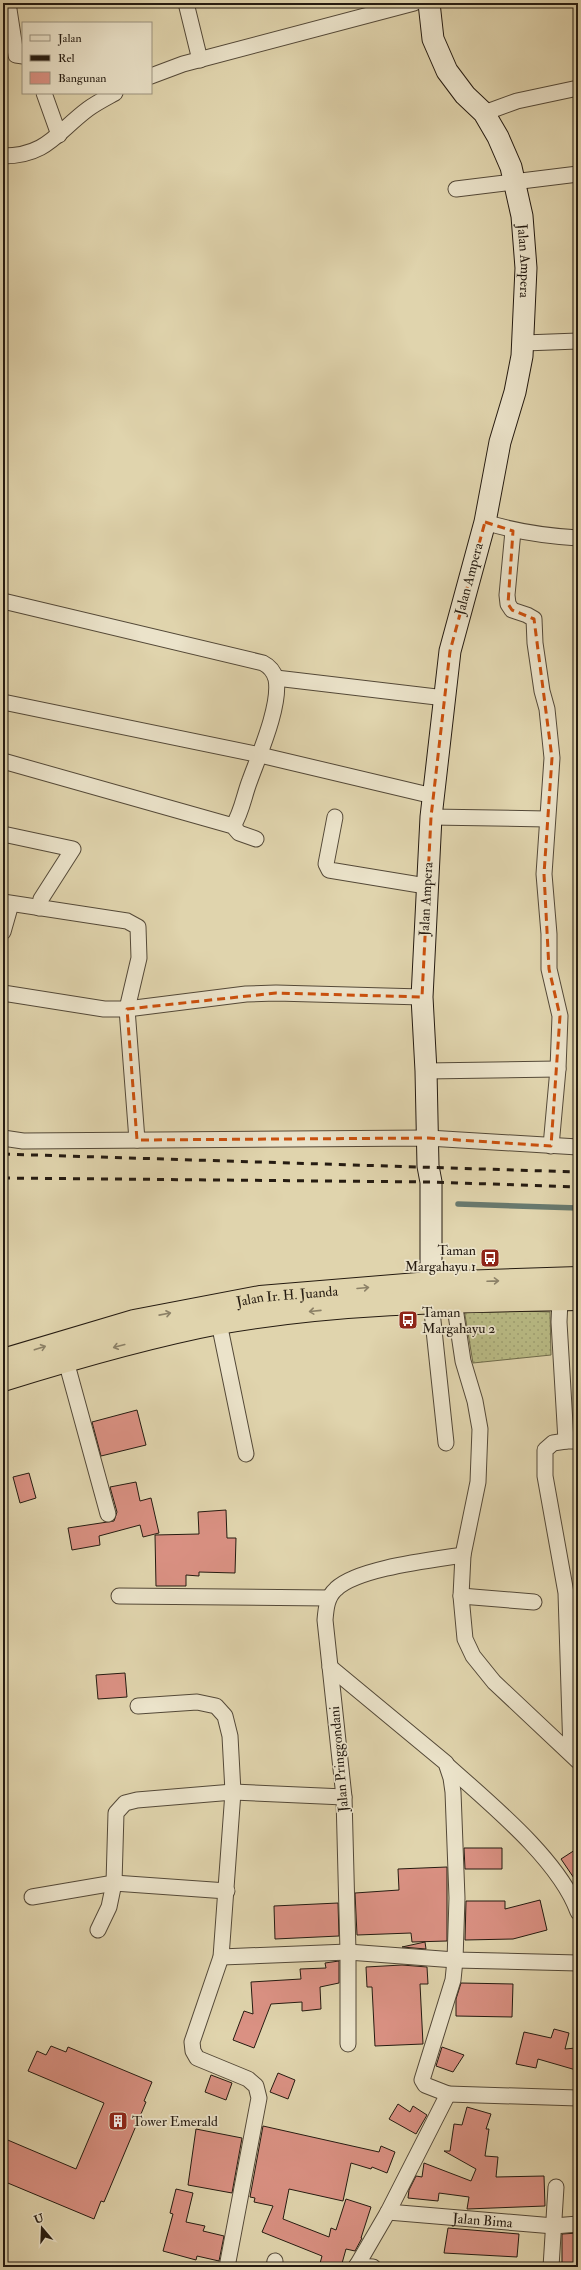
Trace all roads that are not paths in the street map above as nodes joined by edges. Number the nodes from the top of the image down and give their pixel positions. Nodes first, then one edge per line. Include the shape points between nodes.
1 (8, 3) edge
2 (186, 3) edge
3 (414, 3) edge
4 (429, 3) edge
5 (375, 8) edge
6 (14, 55) edge
7 (200, 60) junction
8 (152, 76) edge
9 (578, 88) edge
10 (44, 94) edge
11 (113, 94) edge
12 (484, 114) junction
13 (60, 134) junction
14 (3, 156) edge
15 (578, 174) edge
16 (515, 183) junction
17 (456, 189) dead end
18 (578, 340) edge
19 (524, 343) junction
20 (484, 522) junction
21 (513, 531) junction
22 (578, 538) edge
23 (3, 600) edge
24 (276, 678) junction
25 (445, 698) junction
26 (3, 702) edge
27 (260, 755) junction
28 (3, 761) edge
29 (433, 796) junction
30 (431, 816) junction
31 (336, 817) dead end
32 (547, 819) junction
33 (233, 826) junction
34 (3, 834) edge
35 (256, 839) dead end
36 (426, 886) junction
37 (7, 903) edge
38 (39, 908) junction
39 (3, 932) edge
40 (3, 993) edge
41 (422, 997) junction
42 (127, 1009) junction
43 (558, 1069) junction
44 (426, 1071) junction
45 (3, 1138) edge
46 (428, 1138) junction
47 (137, 1140) junction
48 (551, 1146) junction
49 (578, 1147) edge
50 (578, 1278) edge
51 (430, 1292) junction
52 (569, 1299) edge
53 (454, 1301) junction
54 (219, 1323) junction
55 (3, 1360) edge
56 (66, 1361) junction
57 (3, 1380) edge
58 (572, 1441) edge
59 (446, 1443) dead end
60 (246, 1454) dead end
61 (108, 1514) dead end
62 (463, 1555) junction
63 (119, 1596) dead end
64 (460, 1596) junction
65 (329, 1598) junction
66 (534, 1602) dead end
67 (330, 1667) junction
68 (138, 1706) dead end
69 (574, 1757) edge
70 (446, 1763) junction
71 (233, 1792) junction
72 (344, 1797) junction
73 (114, 1883) junction
74 (227, 1891) junction
75 (32, 1897) dead end
76 (578, 1912) edge
77 (98, 1930) dead end
78 (348, 1952) junction
79 (221, 1958) junction
80 (455, 1960) junction
81 (578, 1963) edge
82 (348, 2044) dead end
83 (448, 2094) junction
84 (578, 2098) edge
85 (556, 2187) dead end
86 (388, 2212) junction
87 (578, 2224) edge
88 (554, 2226) junction
89 (227, 2267) edge
90 (356, 2267) edge
91 (373, 2267) edge
92 (551, 2267) edge

1 - 6 street
2 - 7 street
3 - 5 street
4 - 12 street, Jalan Ampera via 433,39 447,71 465,95
5 - 7 street
7 - 8 street
9 - 12 street via 517,101
10 - 13 street
11 - 13 street via 88,109
12 - 16 street, Jalan Ampera via 503,149
13 - 14 street via 40,149
15 - 16 street
16 - 17 street
16 - 19 street, Jalan Ampera via 522,216 526,268
18 - 19 street
19 - 20 street, Jalan Ampera
20 - 21 street
20 - 25 street, Jalan Ampera via 450,651
21 - 22 street
21 - 32 street via 508,604 512,610 534,619 552,758
23 - 24 street via 263,662
24 - 25 street
24 - 27 street via 276,696
25 - 29 street, Jalan Ampera
26 - 27 street
27 - 29 street
27 - 33 street via 249,780 238,819
28 - 33 street
29 - 30 street, Jalan Ampera
30 - 32 street
30 - 36 street, Jalan Ampera
31 - 36 street via 326,864 329,870
32 - 43 street via 544,874 549,969 560,1016
33 - 35 street via 240,833
34 - 38 street via 73,850 41,900
36 - 41 street, Jalan Ampera
37 - 38 street
37 - 39 street
38 - 42 street via 127,921 138,927 139,958
40 - 42 street via 104,1009
41 - 42 street via 246,994
41 - 44 street, Jalan Ampera
42 - 47 street
43 - 44 street
43 - 48 street
44 - 46 street, Jalan Ampera
45 - 47 street via 23,1141
46 - 47 street
46 - 48 street
46 - 51 street, Jalan Ampera
48 - 49 street
51 -> 50 highway, Jalan Ir. H. Juanda
51 - 53 highway, Jalan Ir. H. Juanda
51 -> 54 highway, Jalan Ir. H. Juanda via 365,1306
55 -> 51 highway, Jalan Ir. H. Juanda via 134,1320 215,1304 273,1296
51 - 59 street
52 - 53 highway, Jalan Ir. H. Juanda
52 - 58 street via 559,1322
53 - 62 street via 463,1361 480,1429 478,1482
54 -> 56 highway, Jalan Ir. H. Juanda via 138,1341
54 - 60 street
56 - 57 highway, Jalan Ir. H. Juanda
56 - 61 street
58 - 69 street via 553,1443 545,1450 545,1476 566,1593
62 - 64 street
62 - 65 street via 390,1567 353,1579 336,1589
63 - 65 street
64 - 66 street
64 - 69 street via 465,1639 472,1656 494,1682
65 - 67 street, Jalan Pringgondani via 325,1620
67 - 70 street
67 - 72 street, Jalan Pringgondani
68 - 71 street via 198,1702 216,1706 225,1716 230,1736
70 - 76 street via 536,1849 554,1871
70 - 80 street via 453,1792 457,1898
71 - 72 street
71 - 73 street via 126,1803 116,1813
71 - 74 street
72 - 78 street, Jalan Pringgondani
73 - 74 street
73 - 75 street
73 - 77 street via 109,1907
74 - 79 street
78 - 79 street
78 - 80 street
78 - 82 street, Jalan Pringgondani
79 - 89 street via 192,2042 193,2051 197,2058 248,2079 256,2086 259,2098
80 - 81 street
80 - 83 street via 453,1980 422,2080 425,2085
83 - 84 street
83 - 86 street
85 - 88 street
86 - 88 street, Jalan Bima
86 - 90 street
87 - 88 street, Jalan Bima
88 - 92 street
90 - 91 street

